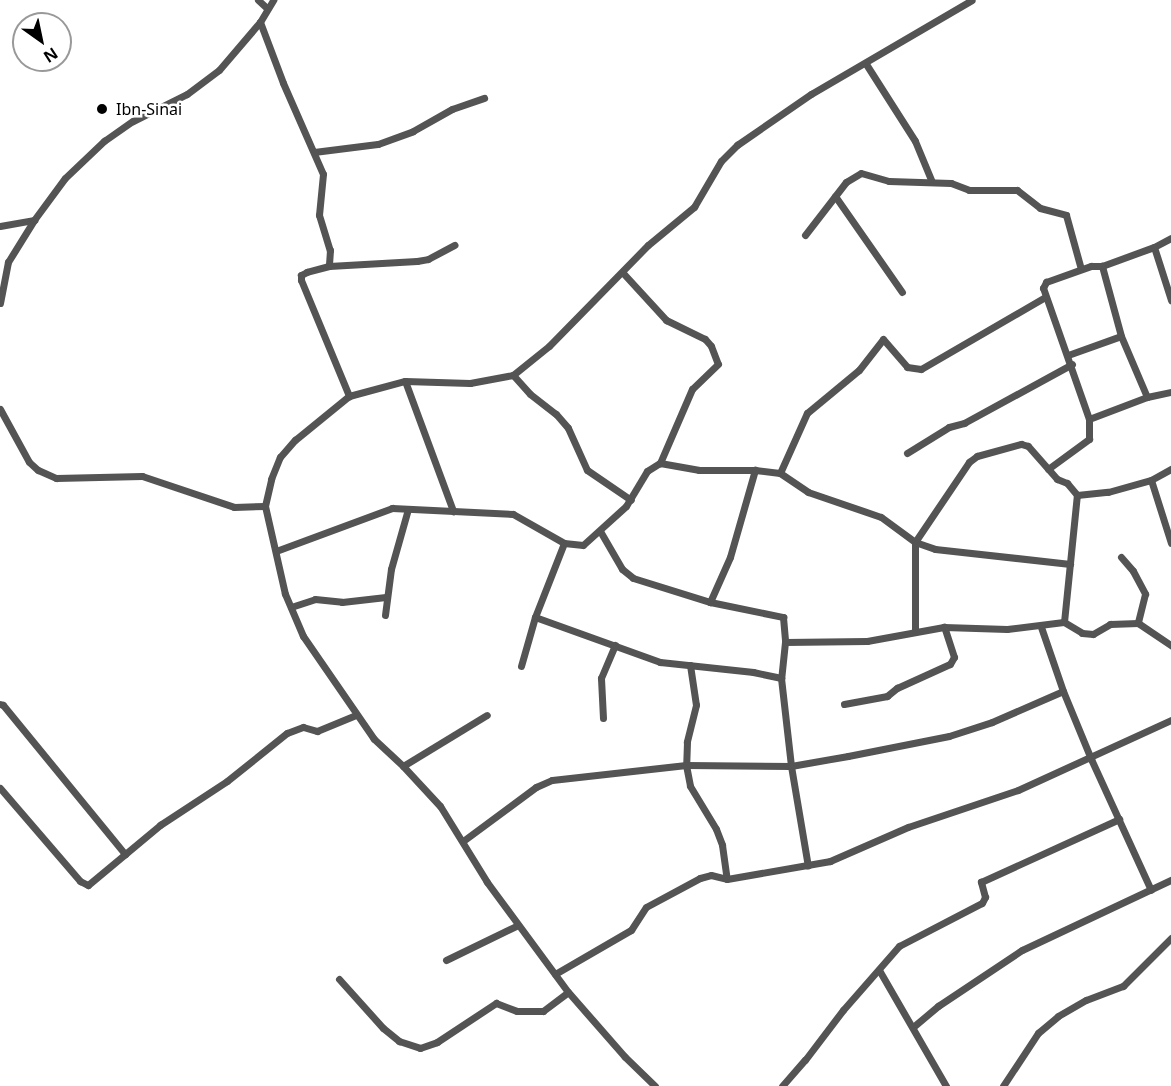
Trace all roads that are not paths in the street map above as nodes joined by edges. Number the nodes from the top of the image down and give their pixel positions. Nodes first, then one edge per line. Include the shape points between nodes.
1 (258, 0) edge
2 (273, 0) edge
3 (972, 0) edge
4 (267, 8) junction
5 (260, 22) junction
6 (866, 64) junction
7 (484, 98) dead end
8 (314, 152) junction
9 (932, 182) junction
10 (835, 196) junction
11 (34, 220) junction
12 (0, 226) edge
13 (805, 235) dead end
14 (1171, 238) edge
15 (454, 245) dead end
16 (1154, 247) junction
17 (329, 266) junction
18 (1102, 266) junction
19 (1081, 269) junction
20 (623, 273) junction
21 (902, 292) dead end
22 (1045, 297) junction
23 (1171, 300) edge
24 (0, 303) edge
25 (1121, 336) junction
26 (1068, 355) junction
27 (1072, 364) junction
28 (513, 375) junction
29 (405, 381) junction
30 (1171, 392) edge
31 (349, 396) junction
32 (1147, 397) junction
33 (0, 409) edge
34 (1089, 419) junction
35 (907, 453) dead end
36 (660, 463) junction
37 (1048, 469) junction
38 (755, 470) junction
39 (1171, 470) edge
40 (780, 473) junction
41 (1151, 480) junction
42 (1077, 495) junction
43 (631, 500) junction
44 (266, 506) junction
45 (408, 509) junction
46 (453, 511) junction
47 (600, 531) junction
48 (915, 542) junction
49 (564, 543) junction
50 (1171, 543) edge
51 (276, 550) junction
52 (1121, 557) dead end
53 (1070, 564) junction
54 (386, 597) junction
55 (710, 602) junction
56 (291, 607) junction
57 (385, 615) dead end
58 (535, 616) junction
59 (1064, 622) junction
60 (1138, 623) junction
61 (944, 627) junction
62 (1041, 627) junction
63 (915, 632) junction
64 (785, 642) junction
65 (615, 645) junction
66 (1171, 645) edge
67 (690, 665) junction
68 (521, 666) dead end
69 (781, 678) junction
70 (1063, 691) junction
71 (0, 704) edge
72 (844, 704) dead end
73 (356, 715) junction
74 (487, 715) dead end
75 (603, 718) dead end
76 (1171, 720) edge
77 (1091, 759) junction
78 (686, 765) junction
79 (404, 766) junction
80 (791, 766) junction
81 (0, 788) edge
82 (1119, 819) junction
83 (463, 841) junction
84 (125, 854) junction
85 (808, 866) junction
86 (727, 879) junction
87 (1171, 880) edge
88 (1151, 890) junction
89 (518, 925) junction
90 (1171, 938) edge
91 (446, 960) dead end
92 (879, 970) junction
93 (555, 974) junction
94 (339, 979) dead end
95 (568, 992) junction
96 (913, 1027) junction
97 (655, 1086) edge
98 (782, 1086) edge
99 (946, 1086) edge
100 (1003, 1086) edge

1 - 4 street
2 - 4 street
3 - 6 street
4 - 5 street
5 - 8 street
5 - 11 street via 204,82 104,141 65,178
6 - 9 street via 915,141
6 - 20 street via 811,94 737,145 721,161 694,207 648,245
7 - 8 street via 378,144
8 - 17 street via 323,174 319,215 330,250
9 - 10 street via 889,181 861,174 846,182
9 - 19 street via 951,183 969,190 1017,190 1040,208 1064,213
10 - 13 street
10 - 21 street
11 - 12 street
11 - 24 street via 8,262
14 - 16 street
15 - 17 street via 417,261
16 - 18 street
16 - 23 street
17 - 31 street via 301,275 301,280
18 - 19 street
18 - 25 street
19 - 22 street via 1047,282 1043,288
20 - 28 street via 549,346
20 - 36 street via 666,320 705,339 718,364 692,389
22 - 26 street
22 - 40 street via 921,369 907,367 883,339 859,370 807,413
25 - 26 street
25 - 32 street
26 - 27 street
27 - 34 street
27 - 35 street
28 - 29 street via 470,382
28 - 43 street via 568,428 587,470
29 - 31 street
29 - 46 street
30 - 32 street
31 - 44 street via 280,457
32 - 34 street
33 - 44 street via 29,462 56,478 142,476 234,507
34 - 37 street via 1089,439
36 - 38 street via 699,470
36 - 43 street via 647,471
37 - 42 street
37 - 48 street via 1025,445 977,456
38 - 40 street
38 - 55 street via 730,556
39 - 41 street
40 - 48 street via 808,492 881,517
41 - 42 street via 1108,492
41 - 50 street
42 - 53 street
43 - 47 street
44 - 51 street
45 - 46 street
45 - 51 street via 378,511
45 - 54 street
46 - 49 street via 513,514
47 - 49 street via 583,545
47 - 55 street via 622,568 633,578
48 - 53 street via 948,552
48 - 63 street
49 - 58 street
51 - 56 street
52 - 60 street via 1145,594
53 - 59 street
54 - 56 street via 342,602 315,599
54 - 57 street
55 - 64 street via 778,614 785,625
56 - 73 street via 303,636
58 - 65 street
58 - 68 street
59 - 60 street via 1082,633 1094,634 1110,624
59 - 62 street
60 - 66 street
61 - 62 street
61 - 63 street
61 - 72 street via 954,657 950,664 887,696
62 - 70 street
63 - 64 street via 867,641
64 - 69 street
65 - 67 street via 660,662
65 - 75 street via 602,678
67 - 69 street
67 - 78 street via 696,705
69 - 80 street
70 - 77 street
70 - 80 street via 949,736
71 - 84 street
73 - 79 street via 374,739
73 - 84 street via 317,731 296,728
74 - 79 street
76 - 77 street
77 - 82 street
77 - 85 street via 1018,790
78 - 80 street
78 - 83 street via 552,780 536,787
78 - 86 street via 690,786 722,845
79 - 83 street via 441,806
80 - 85 street
81 - 84 street via 82,884 88,885
82 - 88 street
82 - 92 street via 981,882 985,897 982,903 911,938
83 - 89 street
85 - 86 street
86 - 93 street via 711,875 687,884 646,907 631,930
87 - 88 street
88 - 96 street via 1022,950
89 - 91 street
89 - 93 street
90 - 100 street via 1123,986 1086,1000 1038,1033
92 - 96 street
92 - 98 street
93 - 95 street
94 - 95 street via 383,1028 399,1041 420,1048 437,1042 496,1004 517,1011 543,1011
95 - 97 street
96 - 99 street

